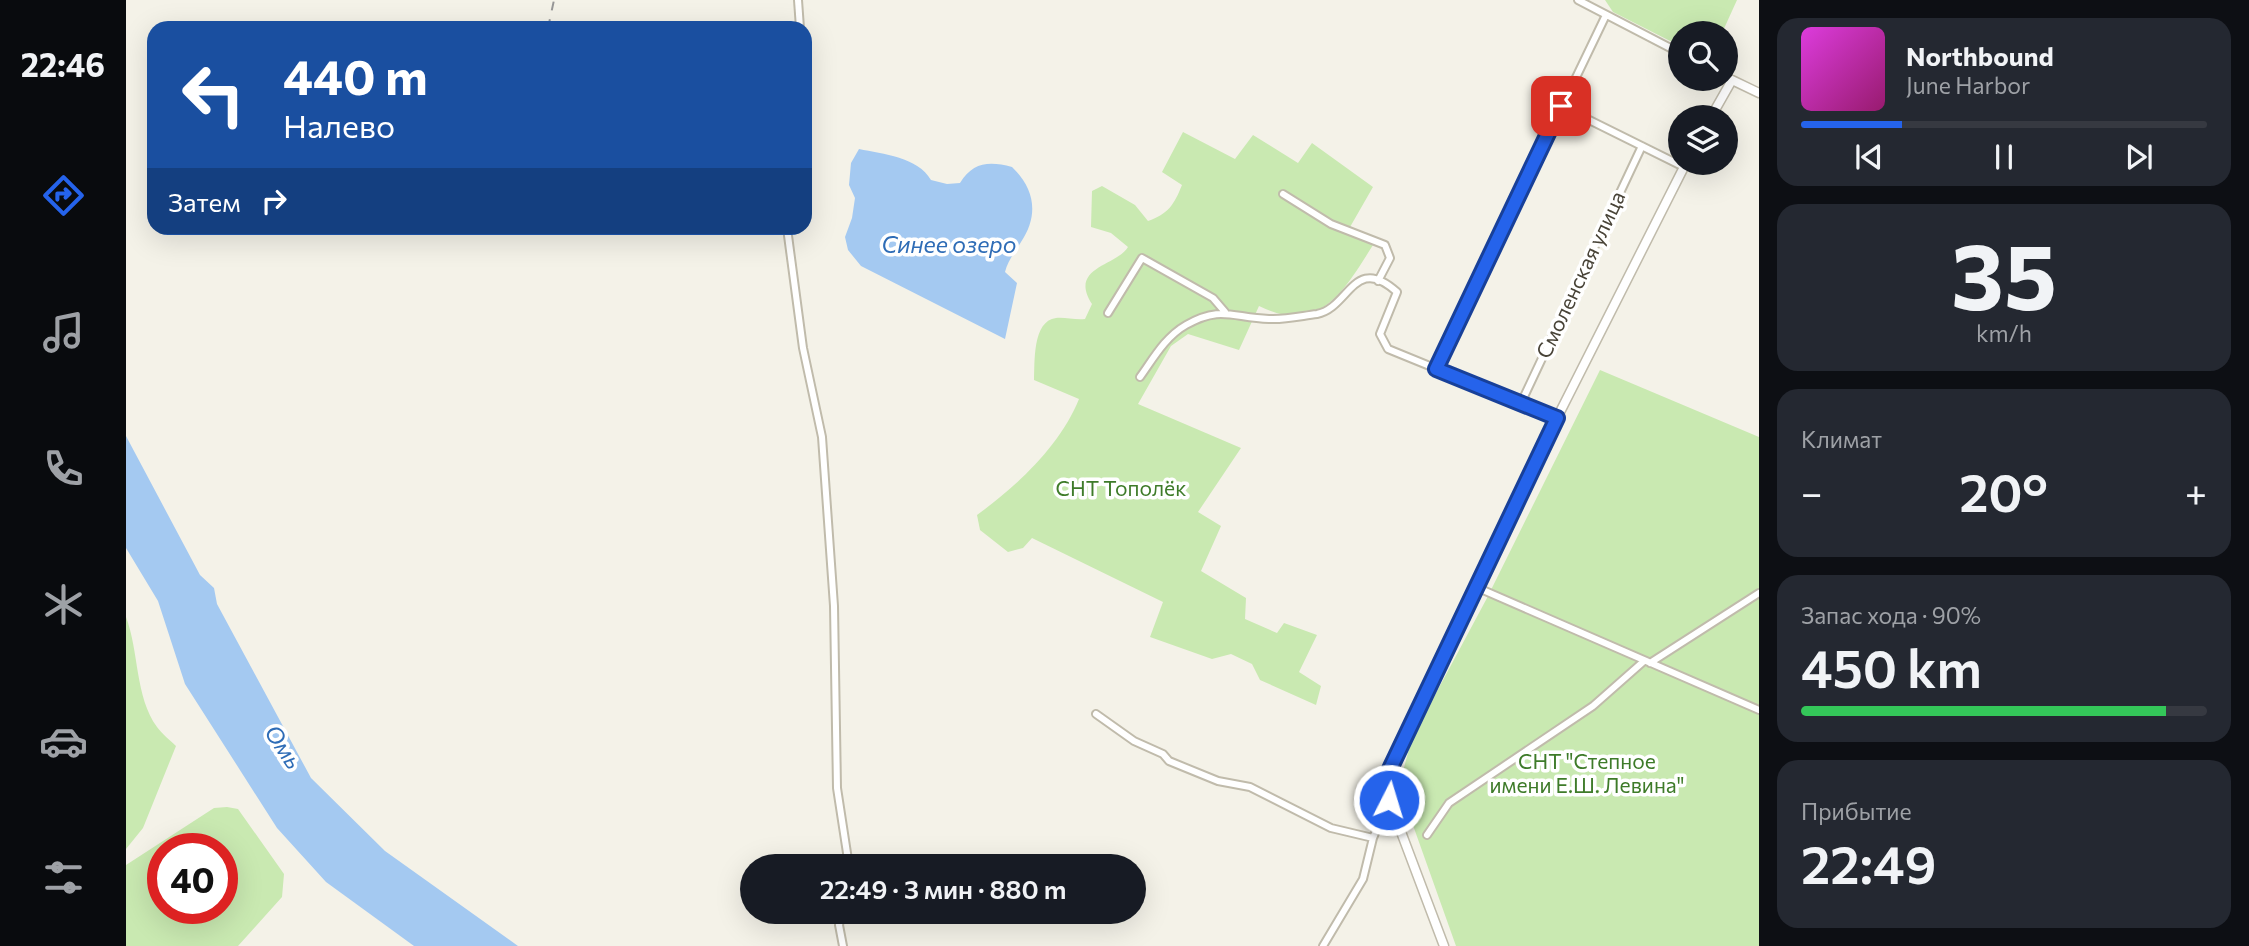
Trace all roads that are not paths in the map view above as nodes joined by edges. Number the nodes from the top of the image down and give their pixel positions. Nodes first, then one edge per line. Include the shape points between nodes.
1 (798, 0) edge
2 (1578, 0) edge
3 (1605, 15) junction
4 (800, 21) edge
5 (1668, 47) edge
6 (1738, 82) edge
7 (1759, 93) edge
8 (1561, 106) junction
9 (1642, 146) junction
10 (1668, 157) edge
11 (1680, 175) edge
12 (1283, 194) dead end
13 (788, 235) edge
14 (1378, 281) junction
15 (1225, 312) junction
16 (1108, 313) dead end
17 (1436, 369) junction
18 (1140, 377) dead end
19 (1521, 403) junction
20 (1557, 418) junction
21 (1476, 587) junction
22 (1759, 593) edge
23 (1647, 662) junction
24 (1759, 710) edge
25 (1096, 714) dead end
26 (1389, 800) junction
27 (1427, 835) dead end
28 (1373, 838) junction
29 (847, 854) edge
30 (838, 924) edge
31 (843, 946) edge
32 (1323, 946) edge
33 (1444, 946) edge

1 - 4 street
2 - 3 street
3 - 5 street
3 - 8 street
6 - 7 street
8 - 9 street
8 - 17 street
9 - 10 street
9 - 19 street, Смоленская улица
11 - 20 street
12 - 14 street via 1331,224 1385,246 1390,258
13 - 29 street via 803,348 822,437 834,606 837,788
14 - 15 street via 1357,281 1322,313 1266,319
14 - 17 street via 1398,296 1380,334 1384,345
15 - 16 street via 1213,298 1142,258
15 - 18 street via 1173,334
17 - 19 street
19 - 20 street
20 - 21 street
21 - 23 street
21 - 26 street via 1390,769
22 - 23 street
23 - 24 street
23 - 27 street via 1593,706 1449,803
25 - 28 street via 1169,761 1218,781 1250,787 1331,828
26 - 28 street
26 - 33 street
28 - 32 street via 1363,878
30 - 31 street

